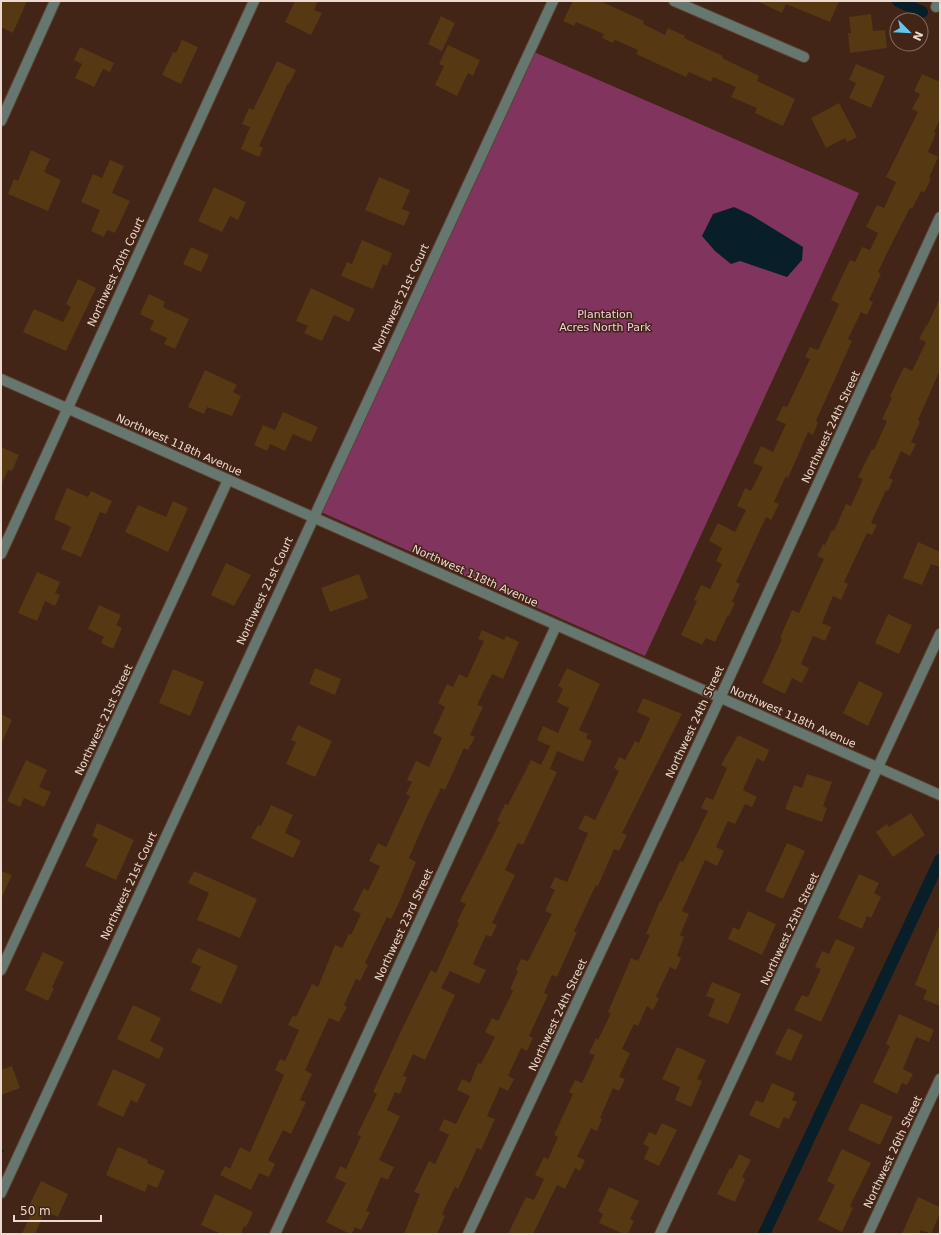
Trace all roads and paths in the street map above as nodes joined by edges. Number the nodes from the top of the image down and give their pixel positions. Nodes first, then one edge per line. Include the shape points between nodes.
1 (55, 1) edge
2 (254, 1) edge
3 (553, 1) edge
4 (674, 1) edge
5 (804, 57) dead end
6 (1, 121) edge
7 (940, 218) edge
8 (1, 379) edge
9 (68, 408) junction
10 (228, 480) junction
11 (312, 517) junction
12 (1, 554) edge
13 (556, 626) junction
14 (940, 634) edge
15 (720, 698) junction
16 (878, 768) junction
17 (940, 795) edge
18 (1, 970) edge
19 (940, 1079) edge
20 (1, 1193) edge
21 (275, 1234) edge
22 (468, 1234) edge
23 (660, 1234) edge
24 (868, 1234) edge

1 - 6 street
2 - 9 street, Northwest 20th Court
3 - 11 street, Northwest 21st Court
4 - 5 street
7 - 15 street, Northwest 24th Street
8 - 9 street, Northwest 118th Avenue
9 - 10 street, Northwest 118th Avenue
9 - 12 street, Northwest 20th Court
10 - 11 street, Northwest 118th Avenue
10 - 18 street, Northwest 21st Street
11 - 13 street, Northwest 118th Avenue
11 - 20 street, Northwest 21st Court
13 - 15 street, Northwest 118th Avenue
13 - 21 street, Northwest 23rd Street
14 - 16 street, Northwest 25th Street
15 - 16 street, Northwest 118th Avenue
15 - 22 street, Northwest 24th Street
16 - 17 street, Northwest 118th Avenue
16 - 23 street, Northwest 25th Street
19 - 24 street, Northwest 26th Street

